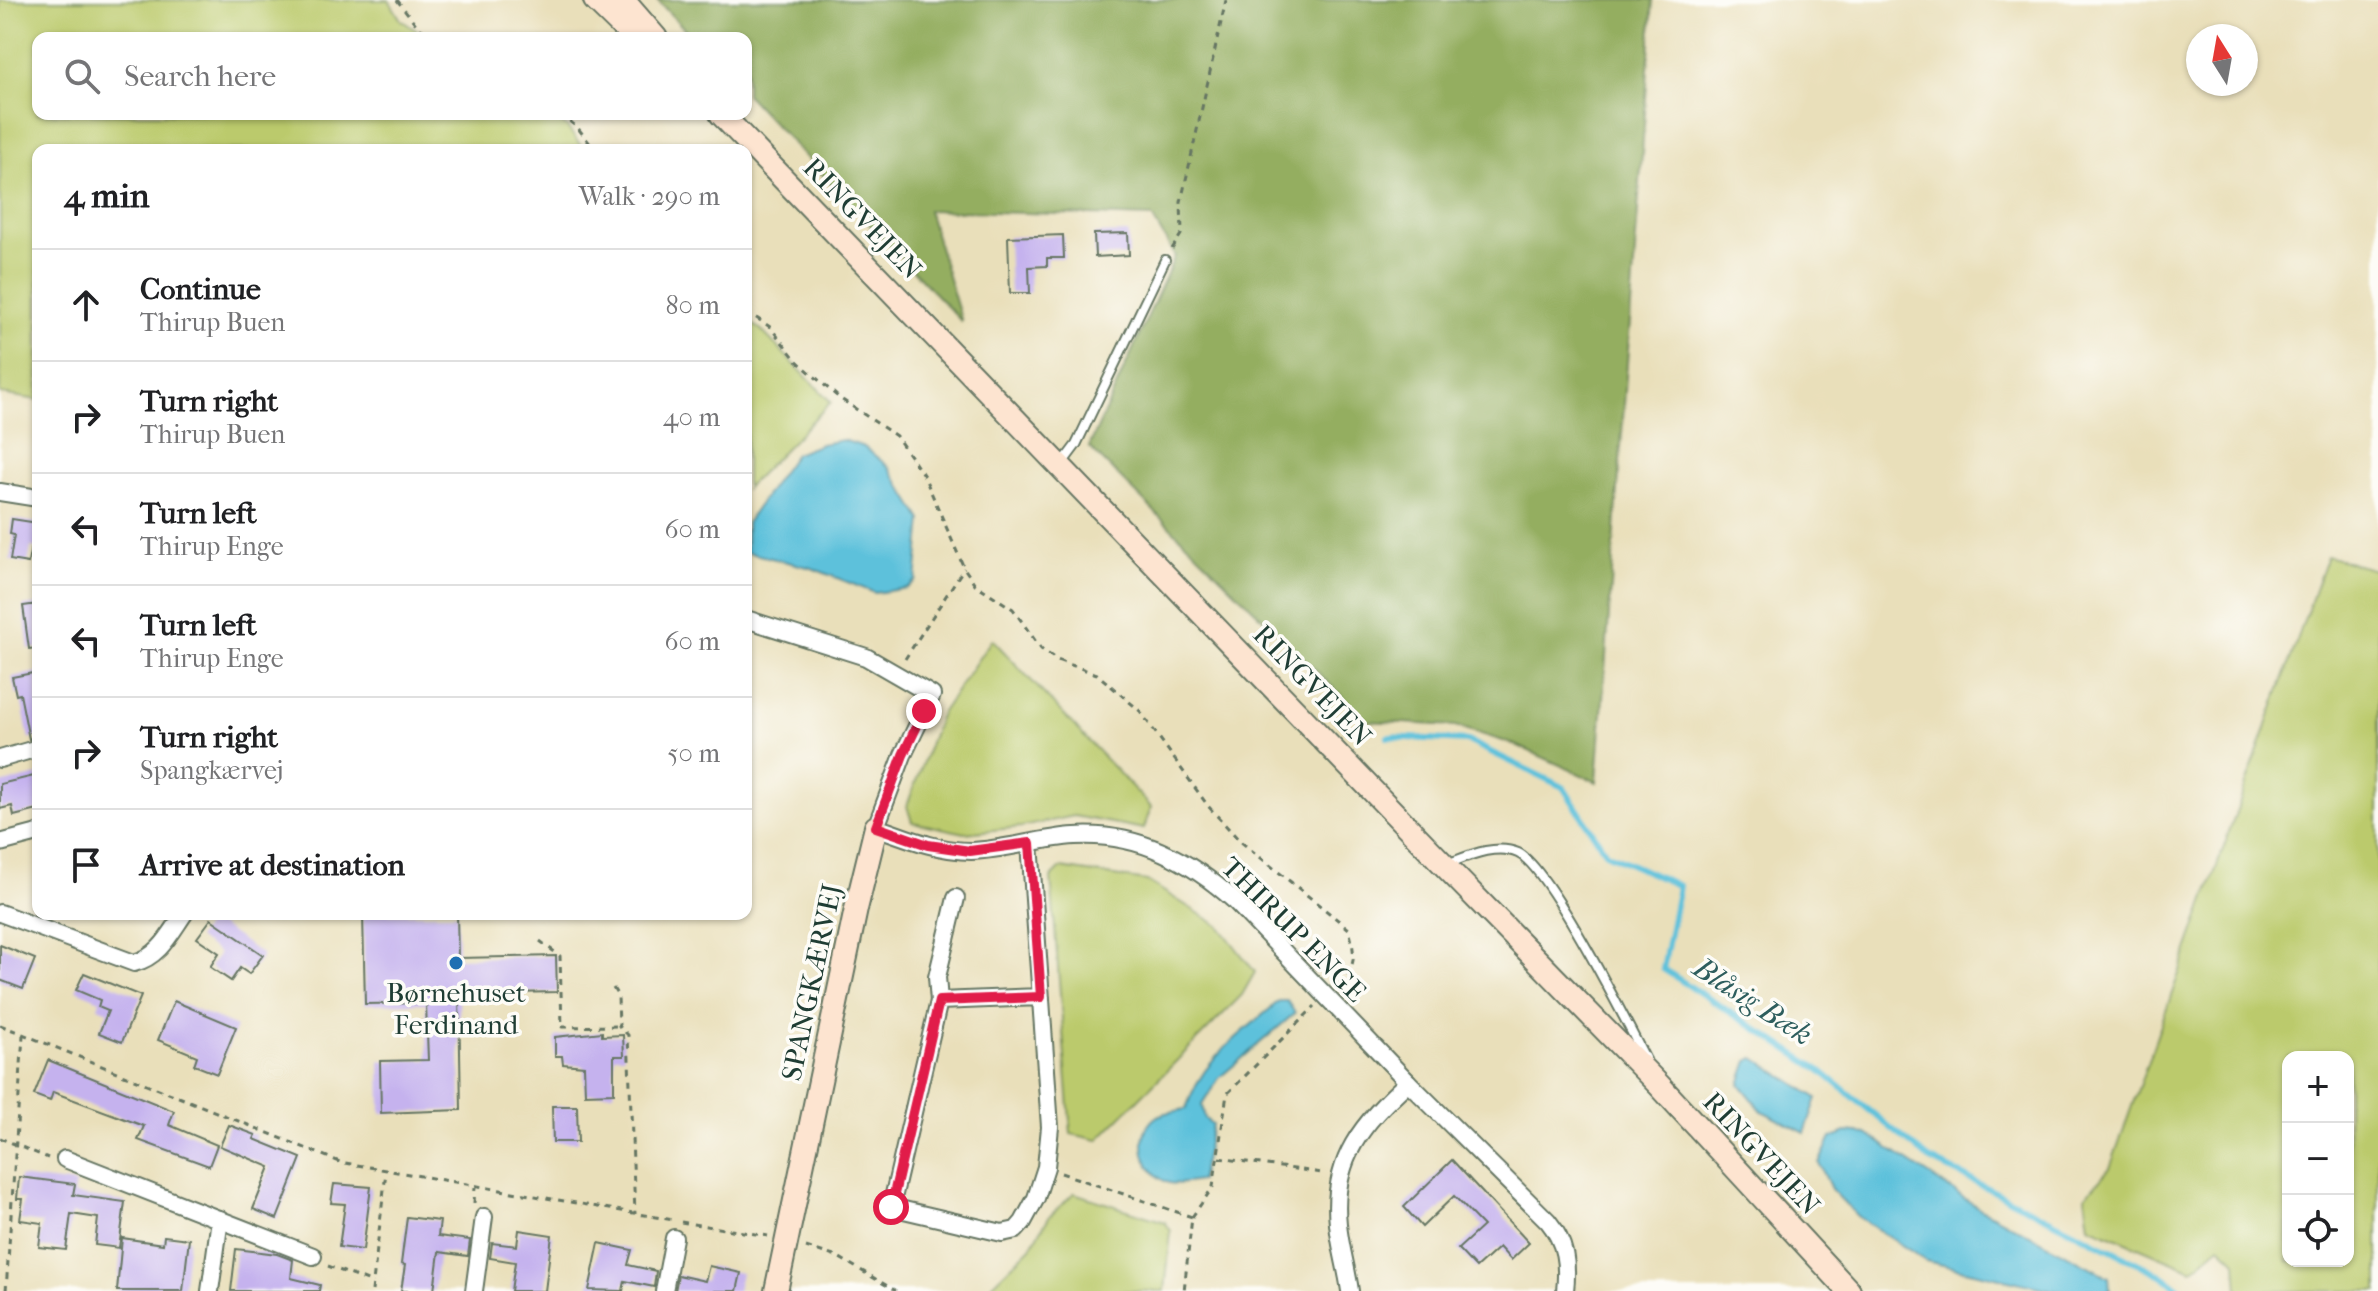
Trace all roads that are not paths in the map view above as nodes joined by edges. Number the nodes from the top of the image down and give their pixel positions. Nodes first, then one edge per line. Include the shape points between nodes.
1 (595, 0) edge
2 (623, 0) edge
3 (628, 32) edge
4 (651, 32) edge
5 (726, 120) edge
6 (749, 144) edge
7 (752, 147) edge
8 (1165, 260) road end
9 (1061, 465) junction
10 (0, 492) edge
11 (32, 497) edge
12 (752, 621) edge
13 (32, 750) edge
14 (0, 759) edge
15 (876, 827) junction
16 (32, 835) edge
17 (0, 843) edge
18 (1030, 843) junction
19 (1444, 865) junction
20 (956, 898) dead end
21 (0, 913) edge
22 (180, 920) edge
23 (1041, 997) junction
24 (939, 1001) junction
25 (1408, 1082) junction
26 (1659, 1085) junction
27 (65, 1159) road end
28 (484, 1217) dead end
29 (220, 1219) junction
30 (674, 1238) dead end
31 (313, 1256) road end
32 (210, 1291) edge
33 (474, 1291) edge
34 (664, 1291) edge
35 (776, 1291) edge
36 (1350, 1291) edge
37 (1565, 1291) edge
38 (1849, 1291) edge

1 - 3 main road
2 - 4 main road
5 - 6 main road, RINGVEJEN
7 - 9 main road, RINGVEJEN
8 - 9 lane via 1076,445
9 - 19 main road, RINGVEJEN
10 - 11 street
12 - 15 street, SPANGKÆRVEJ via 866,657 932,695
13 - 14 street
15 - 18 street, THIRUP ENGE via 928,845 970,851
15 - 35 main road, SPANGKÆRVEJ
16 - 17 street
18 - 23 street
18 - 25 street, THIRUP ENGE via 1076,836 1118,838 1181,860 1210,878
19 - 26 main road, RINGVEJEN
19 - 26 lane via 1499,849 1519,853 1538,869
20 - 24 street via 937,977
21 - 22 street via 134,963 148,960
23 - 24 street
23 - 24 street via 1050,1127 1046,1167 1023,1222 1002,1233 891,1207
25 - 36 street via 1360,1131 1342,1176 1338,1223
25 - 37 street, THIRUP ENGE via 1558,1233 1567,1262
26 - 38 main road, RINGVEJEN
27 - 29 street
28 - 33 street
29 - 31 street
29 - 32 street
30 - 34 street

